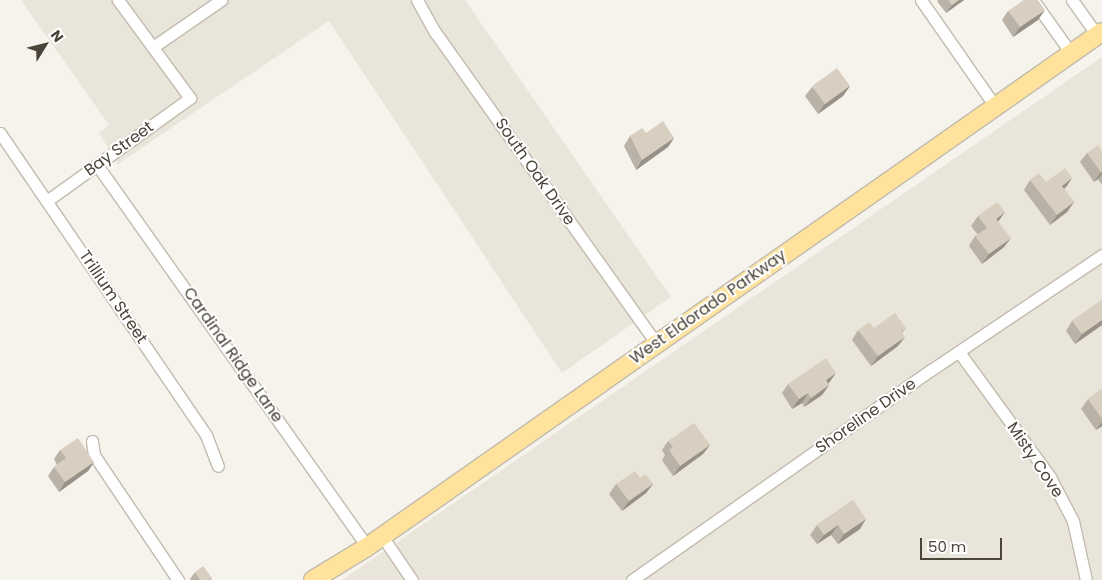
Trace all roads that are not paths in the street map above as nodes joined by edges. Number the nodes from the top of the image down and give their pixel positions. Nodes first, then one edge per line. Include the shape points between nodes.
1 (118, 0) edge
2 (221, 0) edge
3 (417, 0) edge
4 (921, 0) edge
5 (1033, 0) edge
6 (1072, 0) edge
7 (1099, 34) edge
8 (153, 47) junction
9 (1071, 54) junction
10 (996, 106) junction
11 (0, 133) edge
12 (4, 147) edge
13 (97, 165) junction
14 (48, 200) junction
15 (1102, 255) edge
16 (656, 343) junction
17 (959, 352) junction
18 (92, 441) dead end
19 (218, 466) dead end
20 (382, 536) junction
21 (368, 547) junction
22 (178, 580) edge
23 (313, 580) edge
24 (412, 580) edge
25 (632, 580) edge
26 (1086, 580) edge

1 - 8 street
2 - 8 street
3 - 16 street, South Oak Drive via 435,32
4 - 10 street
5 - 9 street
6 - 7 street
7 - 9 main road, West Eldorado Parkway
8 - 13 street, Bay Street via 190,98
9 - 10 main road, West Eldorado Parkway
10 - 16 main road, West Eldorado Parkway
11 - 12 street, Trillium Street
12 - 14 street, Trillium Street
13 - 14 street, Bay Street
13 - 21 street, Cardinal Ridge Lane
14 - 19 street, Trillium Street via 206,435
15 - 17 street, Shoreline Drive
16 - 20 main road, West Eldorado Parkway
17 - 25 street, Shoreline Drive
17 - 26 street, Misty Cove via 1050,477 1073,521
18 - 22 street via 94,455
20 - 21 main road, West Eldorado Parkway
20 - 24 street
21 - 23 main road, West Eldorado Parkway

